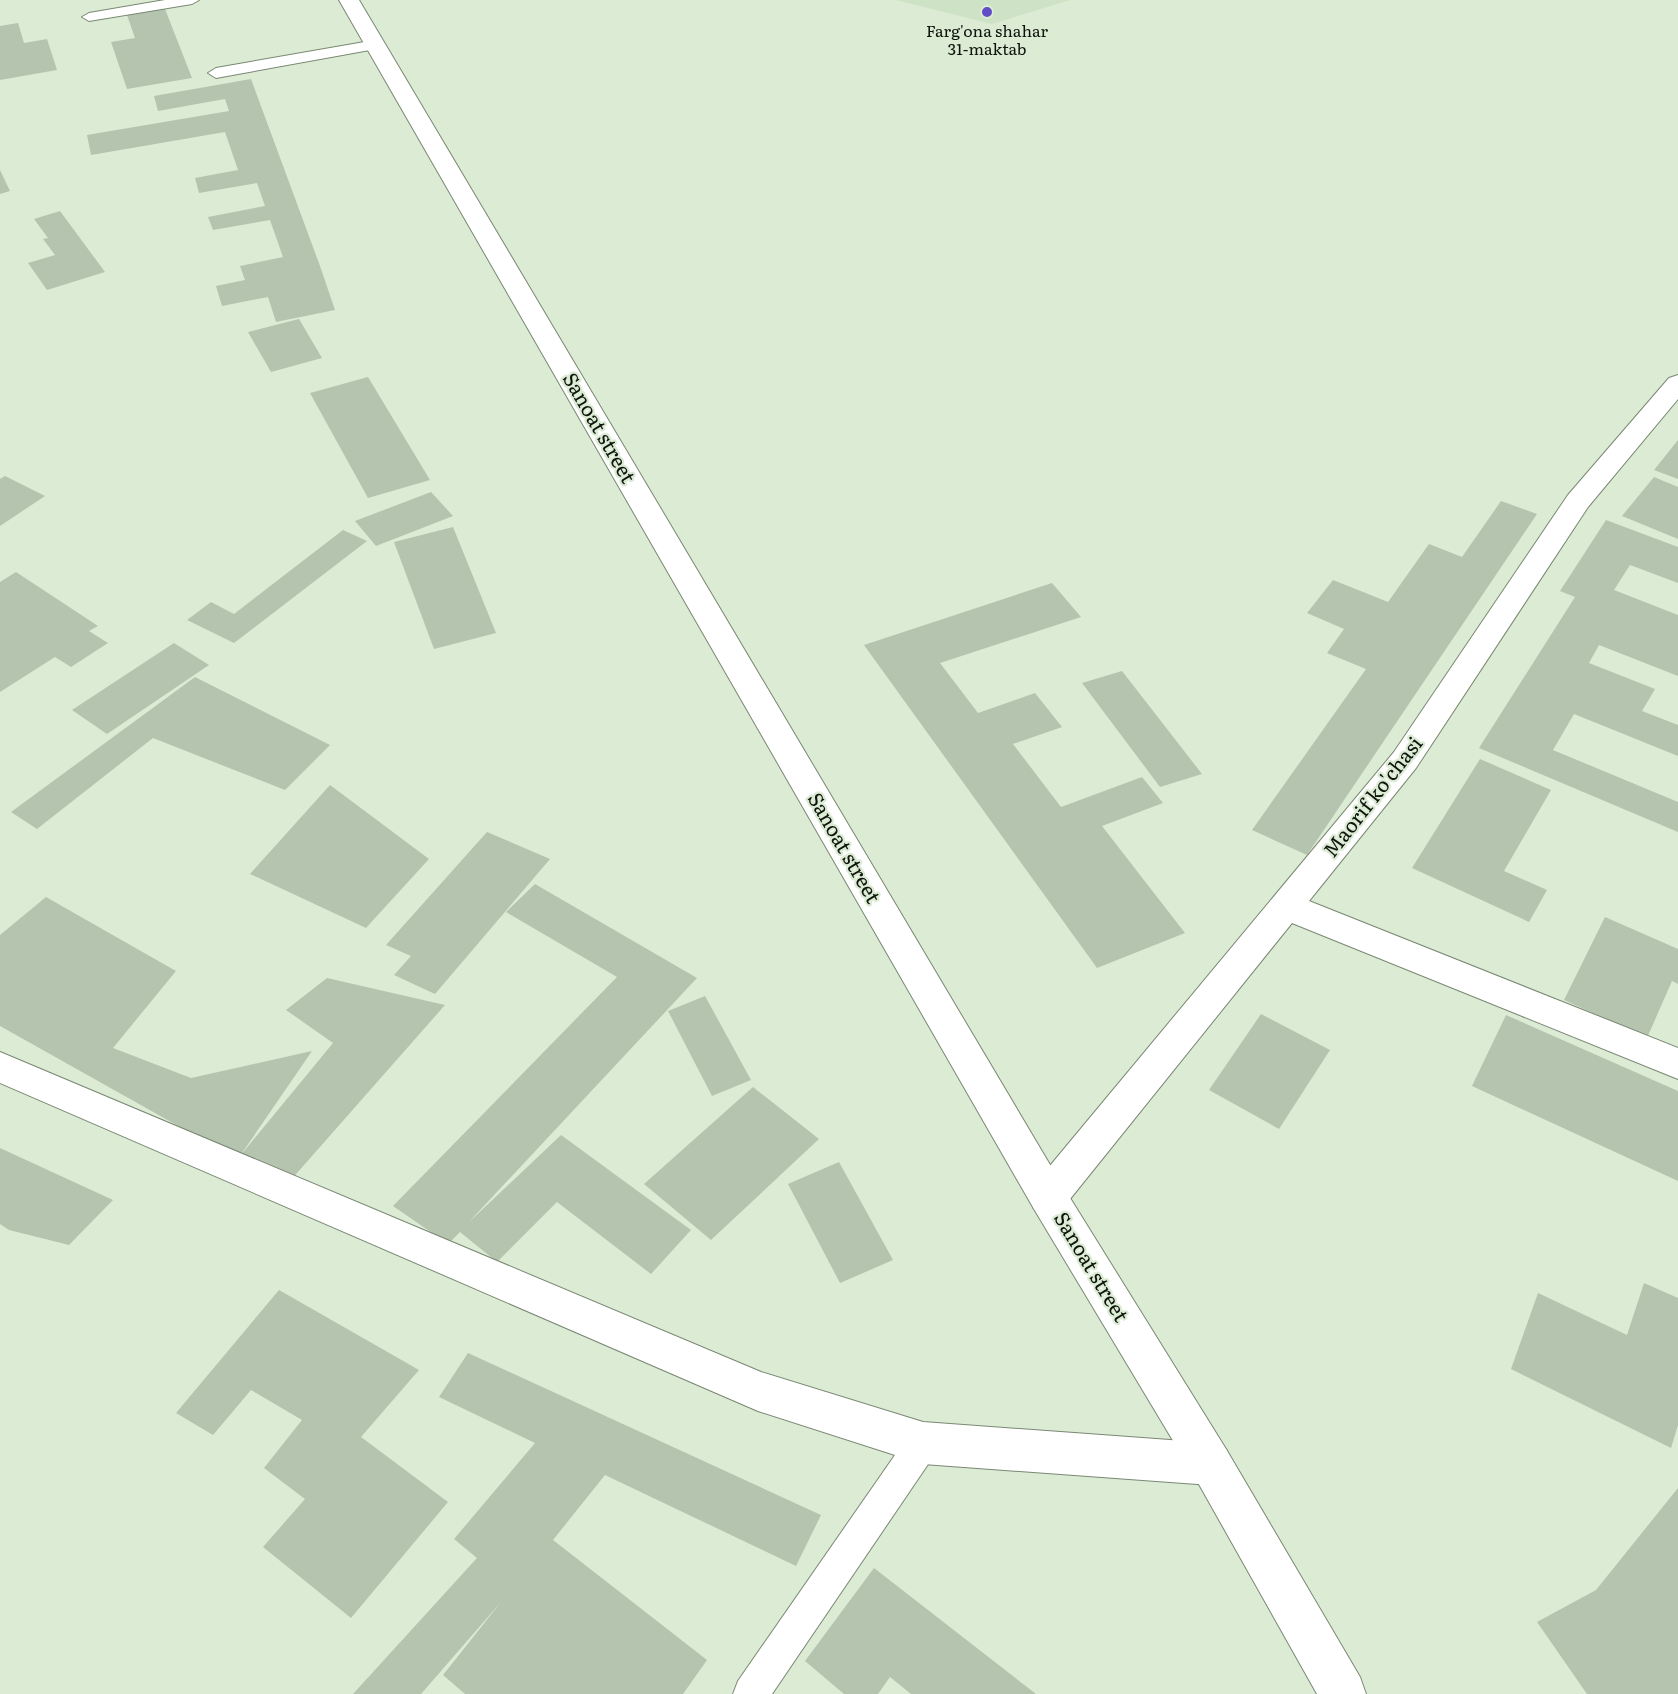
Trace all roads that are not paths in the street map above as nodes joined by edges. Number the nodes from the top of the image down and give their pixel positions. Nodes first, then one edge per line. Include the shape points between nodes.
1 (192, 0) edge
2 (349, 0) edge
3 (89, 17) dead end
4 (376, 45) junction
5 (216, 73) dead end
6 (1678, 383) edge
7 (1286, 906) junction
8 (1678, 1064) edge
9 (0, 1067) edge
10 (1048, 1197) junction
11 (923, 1443) junction
12 (1211, 1464) junction
13 (751, 1694) edge
14 (1342, 1694) edge

1 - 3 lane
2 - 4 street, Sanoat street
4 - 5 lane
4 - 10 street, Sanoat street
6 - 7 street, Maorif ko'chasi via 1578,501 1405,760
7 - 8 street
7 - 10 street, Maorif ko'chasi
9 - 11 street via 758,1391
10 - 12 street, Sanoat street
11 - 12 street
11 - 13 lane
12 - 14 street, Sanoat street

